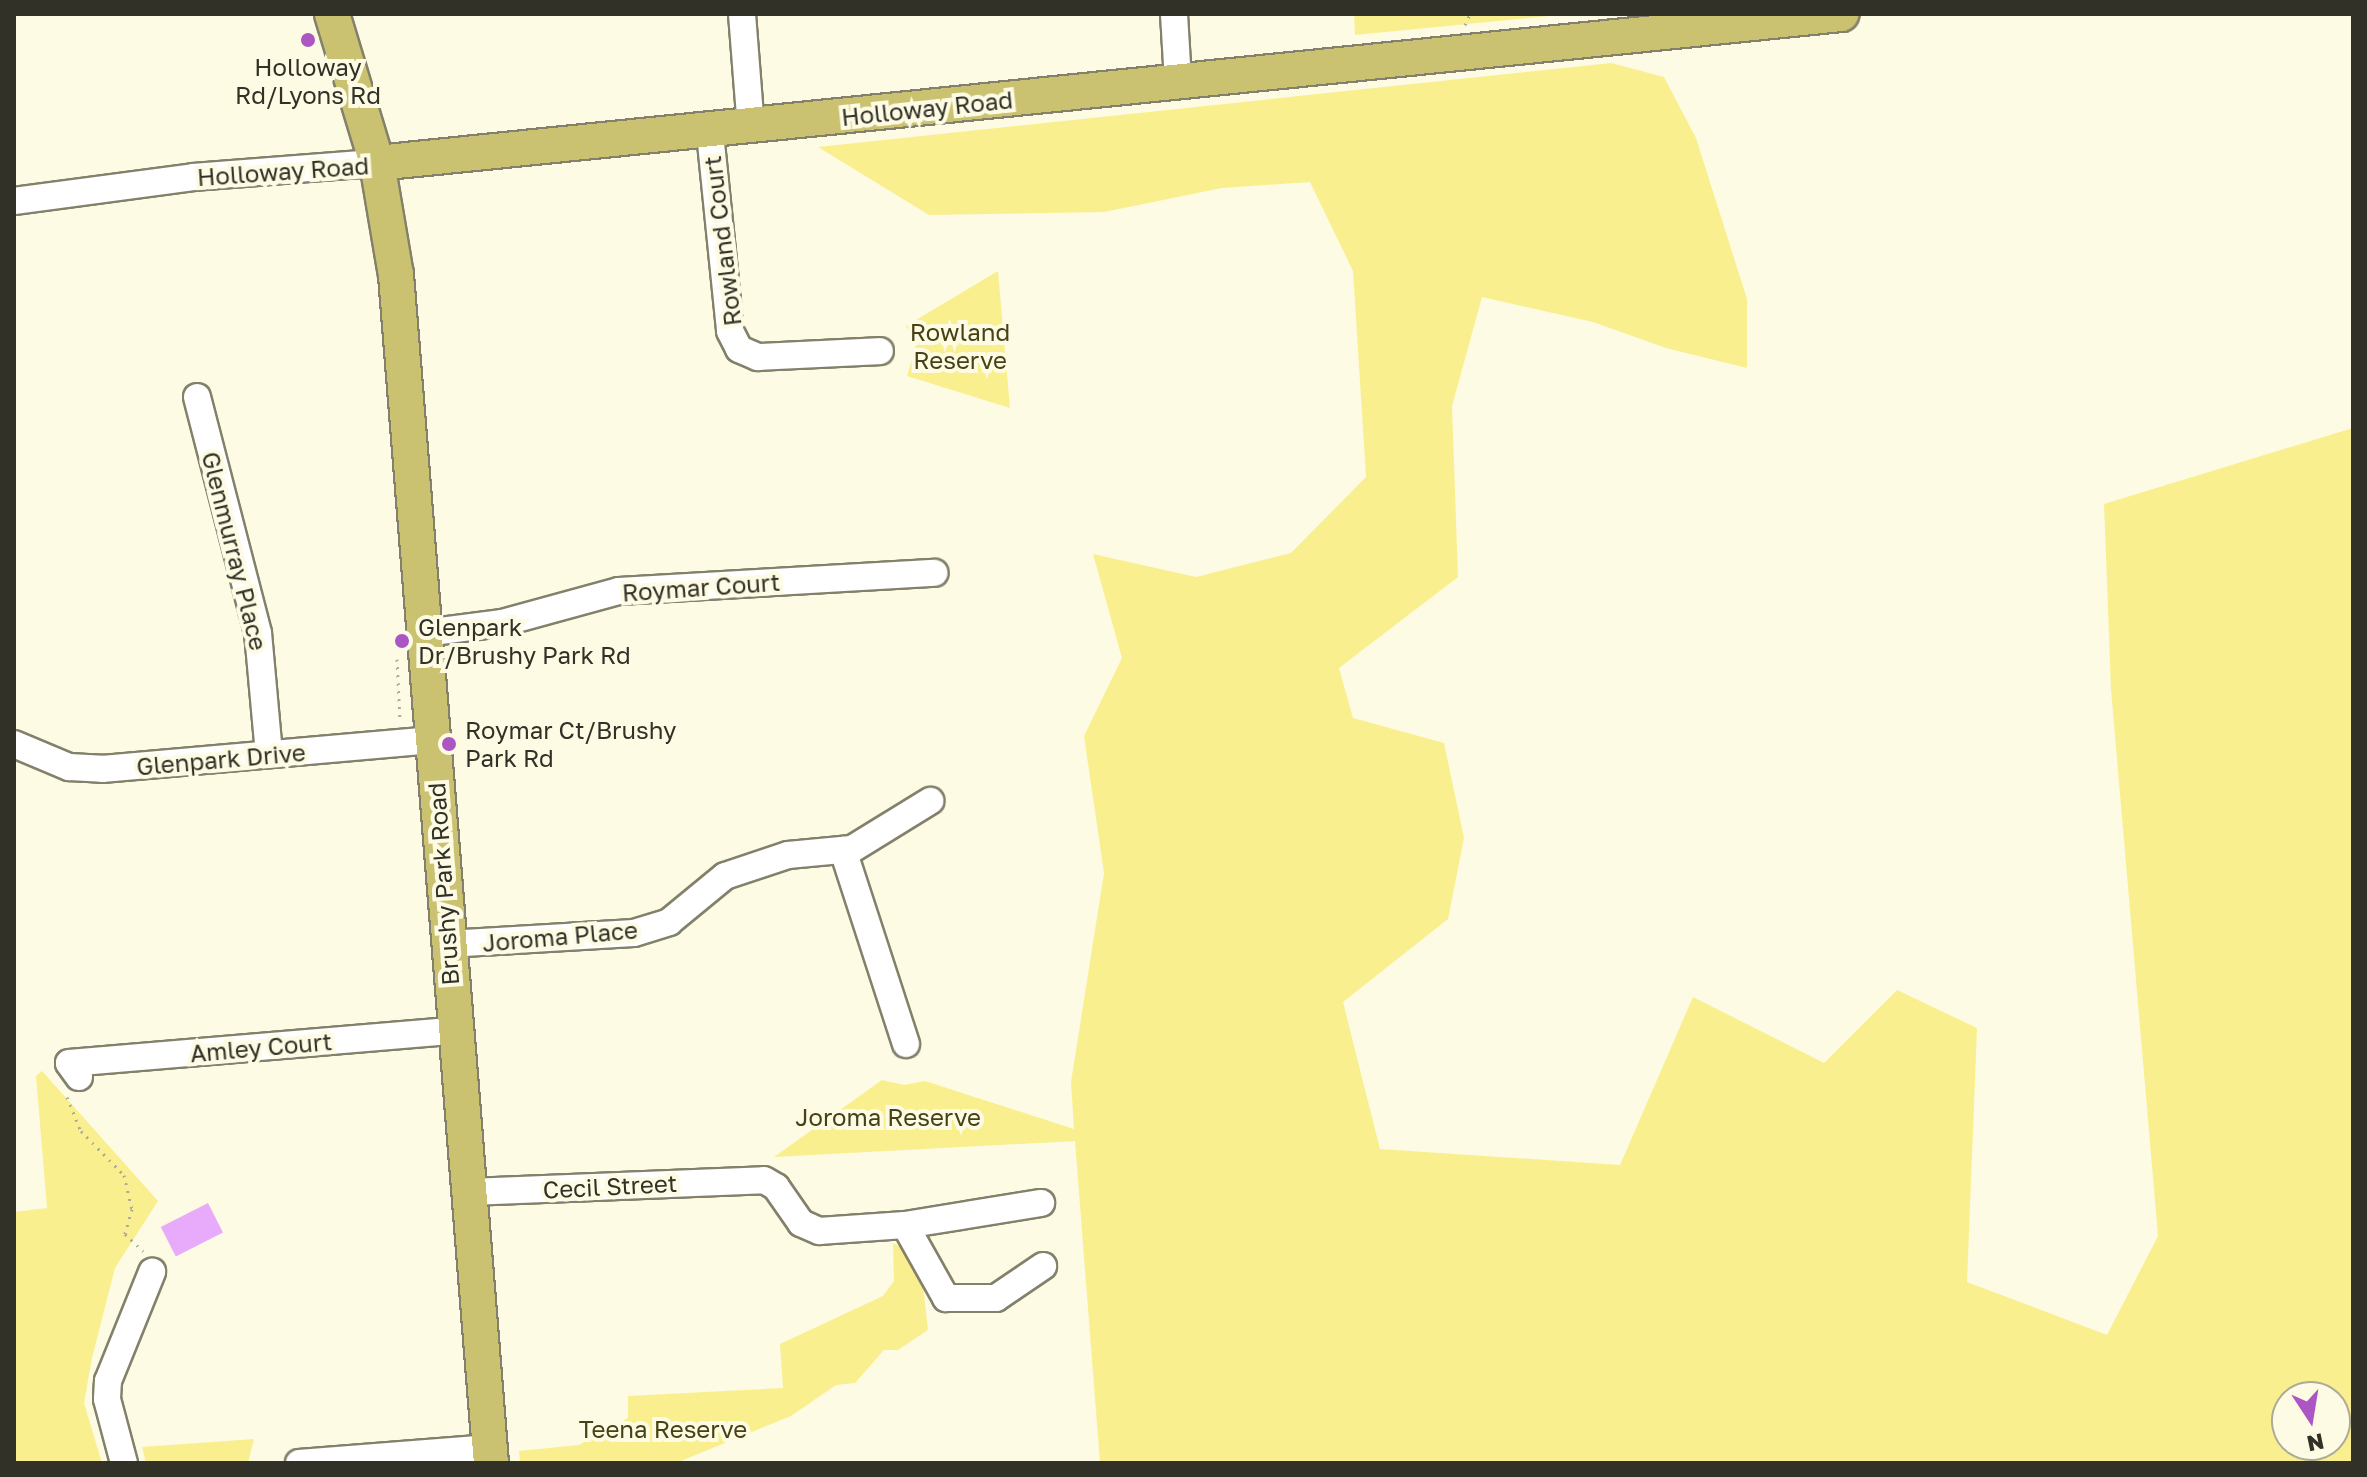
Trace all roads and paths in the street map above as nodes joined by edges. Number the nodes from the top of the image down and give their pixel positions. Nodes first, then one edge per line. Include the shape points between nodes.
1 (332, 14) edge
2 (742, 14) edge
3 (1174, 14) edge
4 (1841, 14) edge
5 (1178, 81) junction
6 (751, 128) junction
7 (710, 133) junction
8 (377, 163) junction
9 (14, 201) edge
10 (880, 351) dead end
11 (197, 397) dead end
12 (934, 573) dead end
13 (425, 633) junction
14 (433, 740) junction
15 (14, 744) edge
16 (269, 754) junction
17 (930, 801) dead end
18 (843, 850) junction
19 (447, 944) junction
20 (453, 1031) junction
21 (906, 1044) dead end
22 (68, 1063) joint
23 (469, 1192) junction
24 (1041, 1203) dead end
25 (905, 1225) junction
26 (1043, 1266) dead end
27 (152, 1272) joint
28 (491, 1456) edge
29 (124, 1463) edge
30 (299, 1463) edge

1 - 8 main road, Brushy Park Road
2 - 6 street
3 - 5 street
4 - 5 main road, Holloway Road
5 - 6 main road, Holloway Road
6 - 7 main road, Holloway Road
7 - 8 main road, Holloway Road
7 - 10 street, Rowland Court via 730,331 739,349 758,357
8 - 9 street, Holloway Road via 208,176
8 - 13 main road, Brushy Park Road via 396,275
11 - 16 street, Glenmurray Place via 258,633
12 - 13 street, Roymar Court via 619,591 502,623
13 - 14 main road, Brushy Park Road
14 - 16 street, Glenpark Drive
14 - 19 main road, Brushy Park Road
15 - 16 street, Glenpark Drive via 69,767 91,769
17 - 18 street, Joroma Place
18 - 19 street, Joroma Place via 756,862 725,876 669,922 634,933
18 - 21 street
19 - 20 main road, Brushy Park Road
20 - 22 street, Amley Court
20 - 23 main road, Brushy Park Road
22 - 27 path via 63,1089 81,1131 124,1175 132,1209 127,1239 158,1261
23 - 25 street, Cecil Street via 751,1179 776,1187 809,1229
23 - 28 main road, Brushy Park Road
24 - 25 street
25 - 26 street via 946,1298 996,1298
27 - 29 street via 108,1381 107,1399
28 - 30 street

